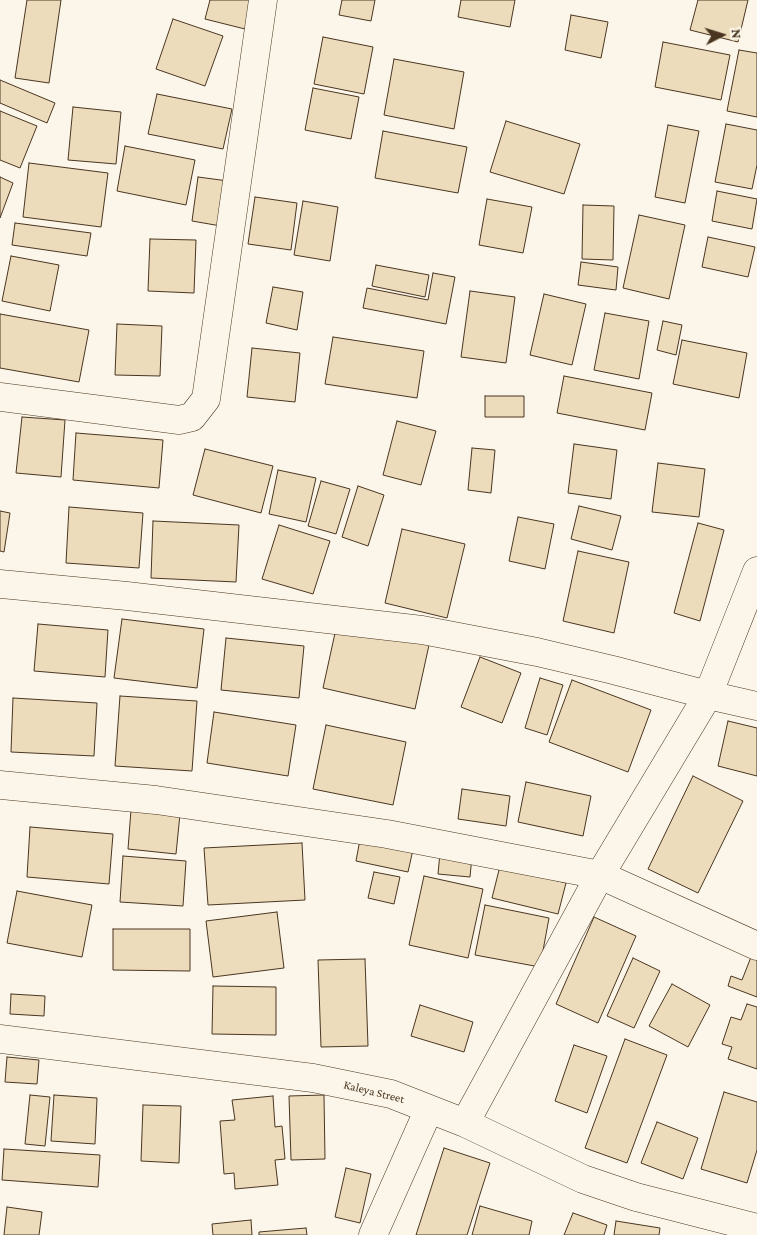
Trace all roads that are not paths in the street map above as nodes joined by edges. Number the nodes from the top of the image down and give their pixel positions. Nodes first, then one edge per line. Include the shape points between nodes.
1 (263, 0) edge
2 (0, 397) edge
3 (757, 571) edge
4 (0, 584) edge
5 (708, 695) junction
6 (757, 706) edge
7 (0, 784) edge
8 (600, 875) junction
9 (757, 946) edge
10 (0, 1039) edge
11 (429, 1109) junction
12 (466, 1123) junction
13 (757, 1228) edge
14 (373, 1235) edge

1 - 2 street via 206,399 192,417 179,420
3 - 5 street
4 - 5 street via 422,630 537,652
5 - 6 street
5 - 8 street
7 - 8 street via 156,800 377,832
8 - 9 street
8 - 12 street
10 - 11 street, Kaleya Street via 314,1078 391,1094
11 - 12 street, Kaleya Street
11 - 14 street
12 - 13 street, Kaleya Street via 583,1179 636,1197

